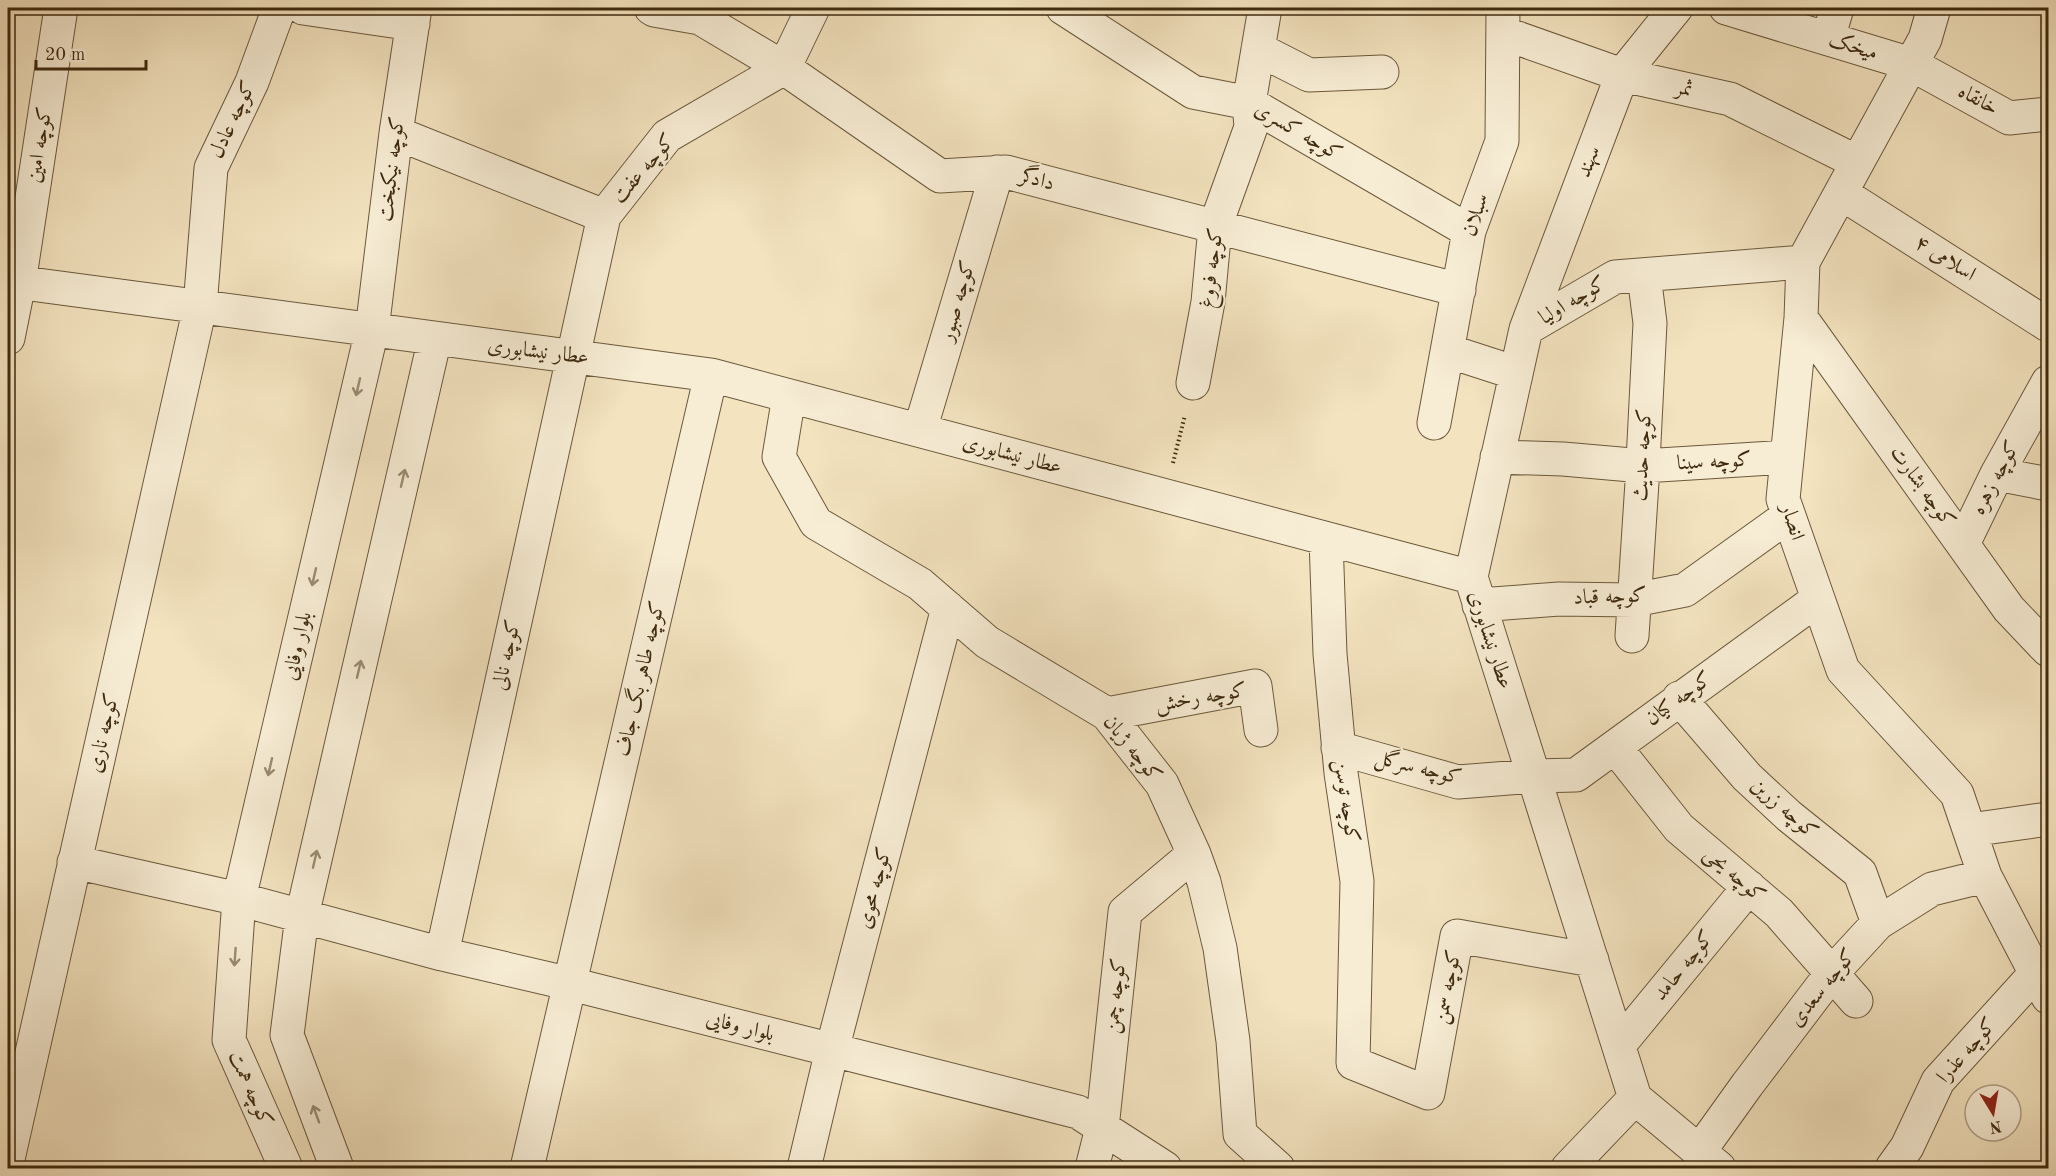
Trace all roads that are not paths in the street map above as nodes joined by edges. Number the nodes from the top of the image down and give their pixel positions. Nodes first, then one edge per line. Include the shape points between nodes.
1 (61, 8) edge
2 (277, 8) edge
3 (303, 8) edge
4 (651, 8) edge
5 (813, 8) edge
6 (1063, 8) edge
7 (1265, 8) edge
8 (1676, 8) edge
9 (1726, 8) edge
10 (1837, 8) edge
11 (1934, 8) edge
12 (414, 16) edge
13 (1784, 16) edge
14 (1503, 20) edge
15 (1828, 39) junction
16 (1258, 49) junction
17 (1911, 64) junction
18 (784, 68) junction
19 (1382, 72) dead end
20 (1622, 75) junction
21 (1249, 103) junction
22 (2049, 114) edge
23 (396, 132) junction
24 (1857, 162) junction
25 (997, 172) junction
26 (1841, 193) junction
27 (604, 216) junction
28 (1215, 227) junction
29 (1469, 231) junction
30 (1803, 262) junction
31 (1644, 275) junction
32 (13, 282) edge
33 (1460, 290) junction
34 (200, 307) junction
35 (1801, 318) junction
36 (2049, 325) edge
37 (1526, 329) junction
38 (372, 330) junction
39 (8, 338) edge
40 (435, 338) junction
41 (1448, 351) junction
42 (572, 356) junction
43 (1516, 373) junction
44 (711, 375) junction
45 (2049, 382) edge
46 (1193, 383) road end
47 (789, 396) junction
48 (1434, 423) dead end
49 (920, 430) junction
50 (1497, 457) junction
51 (1787, 457) junction
52 (1643, 466) junction
53 (1998, 474) junction
54 (2049, 484) edge
55 (1788, 516) junction
56 (1326, 539) junction
57 (1963, 544) junction
58 (1475, 591) junction
59 (1818, 599) junction
60 (1634, 600) junction
61 (948, 608) junction
62 (1632, 636) dead end
63 (2049, 650) edge
64 (1679, 698) junction
65 (1107, 714) junction
66 (1261, 730) dead end
67 (1615, 747) junction
68 (1338, 748) junction
69 (1534, 776) junction
70 (2049, 819) edge
71 (1970, 830) junction
72 (1194, 854) junction
73 (74, 862) junction
74 (1986, 876) junction
75 (1749, 887) junction
76 (239, 898) junction
77 (302, 915) junction
78 (1878, 923) junction
79 (442, 954) junction
80 (1592, 960) junction
81 (1832, 973) junction
82 (571, 984) junction
83 (2042, 985) edge
84 (1856, 1001) dead end
85 (1618, 1045) junction
86 (832, 1050) junction
87 (1353, 1063) joint
88 (1635, 1098) junction
89 (1102, 1128) junction
90 (8, 1159) edge
91 (1709, 1160) edge
92 (286, 1168) edge
93 (337, 1168) edge
94 (527, 1168) edge
95 (804, 1168) edge
96 (1092, 1168) edge
97 (1165, 1168) edge
98 (1278, 1168) edge
99 (1568, 1168) edge
100 (1892, 1168) edge

1 - 32 street, کوچه امین
2 - 34 street, کوچه عادل via 252,81 211,168
3 - 12 street
4 - 18 street, دادگر via 700,18
5 - 18 street
6 - 21 street, کوچه کسری via 1193,92
7 - 16 street, کوچه فروغ
8 - 20 street, سهند
9 - 13 street, میخک
10 - 15 street
11 - 17 street, انصار via 1925,39
12 - 23 street, کوچه نیکبخت
13 - 15 street, میخک
14 - 20 street, ثمر
14 - 29 street, سبلان via 1502,141
15 - 17 street, میخک
16 - 19 street via 1309,75
16 - 21 street, کوچه فروغ
17 - 22 street, خانقاه via 2009,117
17 - 24 street, انصار
18 - 25 street, دادگر via 940,176
18 - 27 street, کوچه عفت via 667,136
20 - 24 street, ثمر via 1730,99
20 - 37 street, سهند
21 - 28 street, کوچه فروغ via 1251,127
21 - 29 street, کوچه کسری
23 - 27 street
23 - 38 street, کوچه نیکبخت
24 - 26 street, انصار
25 - 28 street, دادگر
25 - 49 street, کوچه صبور
26 - 30 street, انصار
26 - 36 street, اسلامی ۴
27 - 42 street, کوچه عفت
28 - 33 street, دادگر
28 - 46 street, کوچه فروغ via 1208,302
29 - 33 street, سبلان
30 - 31 street, کوچه اولیا
30 - 35 street, انصار
31 - 37 street, کوچه اولیا via 1615,277
31 - 52 street, کوچه حدیث via 1650,323
32 - 34 street, عطار نیشابوری
32 - 39 street, کوچه امین
33 - 41 street, سبلان
34 - 38 street, عطار نیشابوری
34 - 73 street, کوچه ناری
35 - 51 street, انصار
35 - 57 street, کوچه بشارت
37 - 43 street, کوچه اولیا
38 - 40 street, عطار نیشابوری
38 -> 76 street, بلوار وفایی
40 - 42 street, عطار نیشابوری
77 -> 40 street
41 - 43 street
41 - 48 street, سبلان
42 - 44 street, عطار نیشابوری
42 - 79 street, کوچه نالی
43 - 50 street, کوچه اولیا
44 - 47 street, عطار نیشابوری
44 - 82 street, کوچه طاهر بگ جاف
45 - 53 street, کوچه زهره
47 - 49 street, عطار نیشابوری
47 - 61 street, کوچه ژیان via 779,457 816,523 920,584
49 - 56 street, عطار نیشابوری
50 - 52 street, کوچه سینا
50 - 58 street, کوچه اولیا
51 - 52 street, کوچه سینا
51 - 55 street, انصار via 1783,499
52 - 60 street, کوچه حدیث
53 - 54 street
53 - 57 street, کوچه زهره
55 - 59 street, انصار
55 - 60 street, کوچه قباد via 1685,590
56 - 58 street, عطار نیشابوری
56 - 68 street, کوچه توسن
57 - 63 street, کوچه بشارت via 2009,609
58 - 60 street, کوچه قباد
58 - 69 street, عطار نیشابوری
59 - 64 street, کوچه کیان
59 - 71 street, انصار via 1843,670 1957,794
60 - 62 street, کوچه حدیث
61 - 65 street, کوچه ژیان via 987,642
61 - 86 street, کوچه محوی
64 - 67 street, کوچه کیان
64 - 78 street, کوچه زرین via 1746,777 1860,873
65 - 66 street, کوچه رخش via 1255,686
65 - 72 street, کوچه ژیان via 1162,784
67 - 69 street, کوچه کیان via 1576,775
67 - 75 street, کوچه یحی via 1679,828
68 - 69 street, کوچه سرگل via 1458,782
68 - 87 street, کوچه توسن via 1357,881
69 - 80 street, عطار نیشابوری
70 - 71 street
71 - 74 street, انصار
72 - 89 street, کوچه چمن via 1125,912
72 - 98 street, کوچه ژیان via 1220,948 1240,1134
73 - 76 street
73 - 90 street, کوچه ناری
74 - 78 street, کوچه سعدی via 1932,889
74 - 83 street, انصار
75 - 81 street, کوچه یحی via 1779,913
75 - 85 street, کوچه حامد
76 - 77 street, بلوار وفایی
76 -> 92 street, کوچه همت via 229,1040
77 - 79 street, بلوار وفایی
93 -> 77 street via 287,1035
78 - 81 street, کوچه سعدی
79 - 82 street, بلوار وفایی
80 - 85 street, عطار نیشابوری
80 - 87 street, کوچه سمن via 1457,936 1428,1093
81 - 84 street, کوچه یحی
81 - 91 street, کوچه سعدی via 1747,1085
82 - 86 street, بلوار وفایی
82 - 94 street, کوچه طاهر بگ جاف
83 - 100 street, کوچه عذرا via 1938,1081 1907,1147
85 - 88 street, عطار نیشابوری
86 - 89 street, بلوار وفایی via 1078,1112
86 - 95 street, کوچه محوی
88 - 91 street
88 - 99 street
89 - 96 street, کوچه چمن
89 - 97 street, بلوار وفایی

